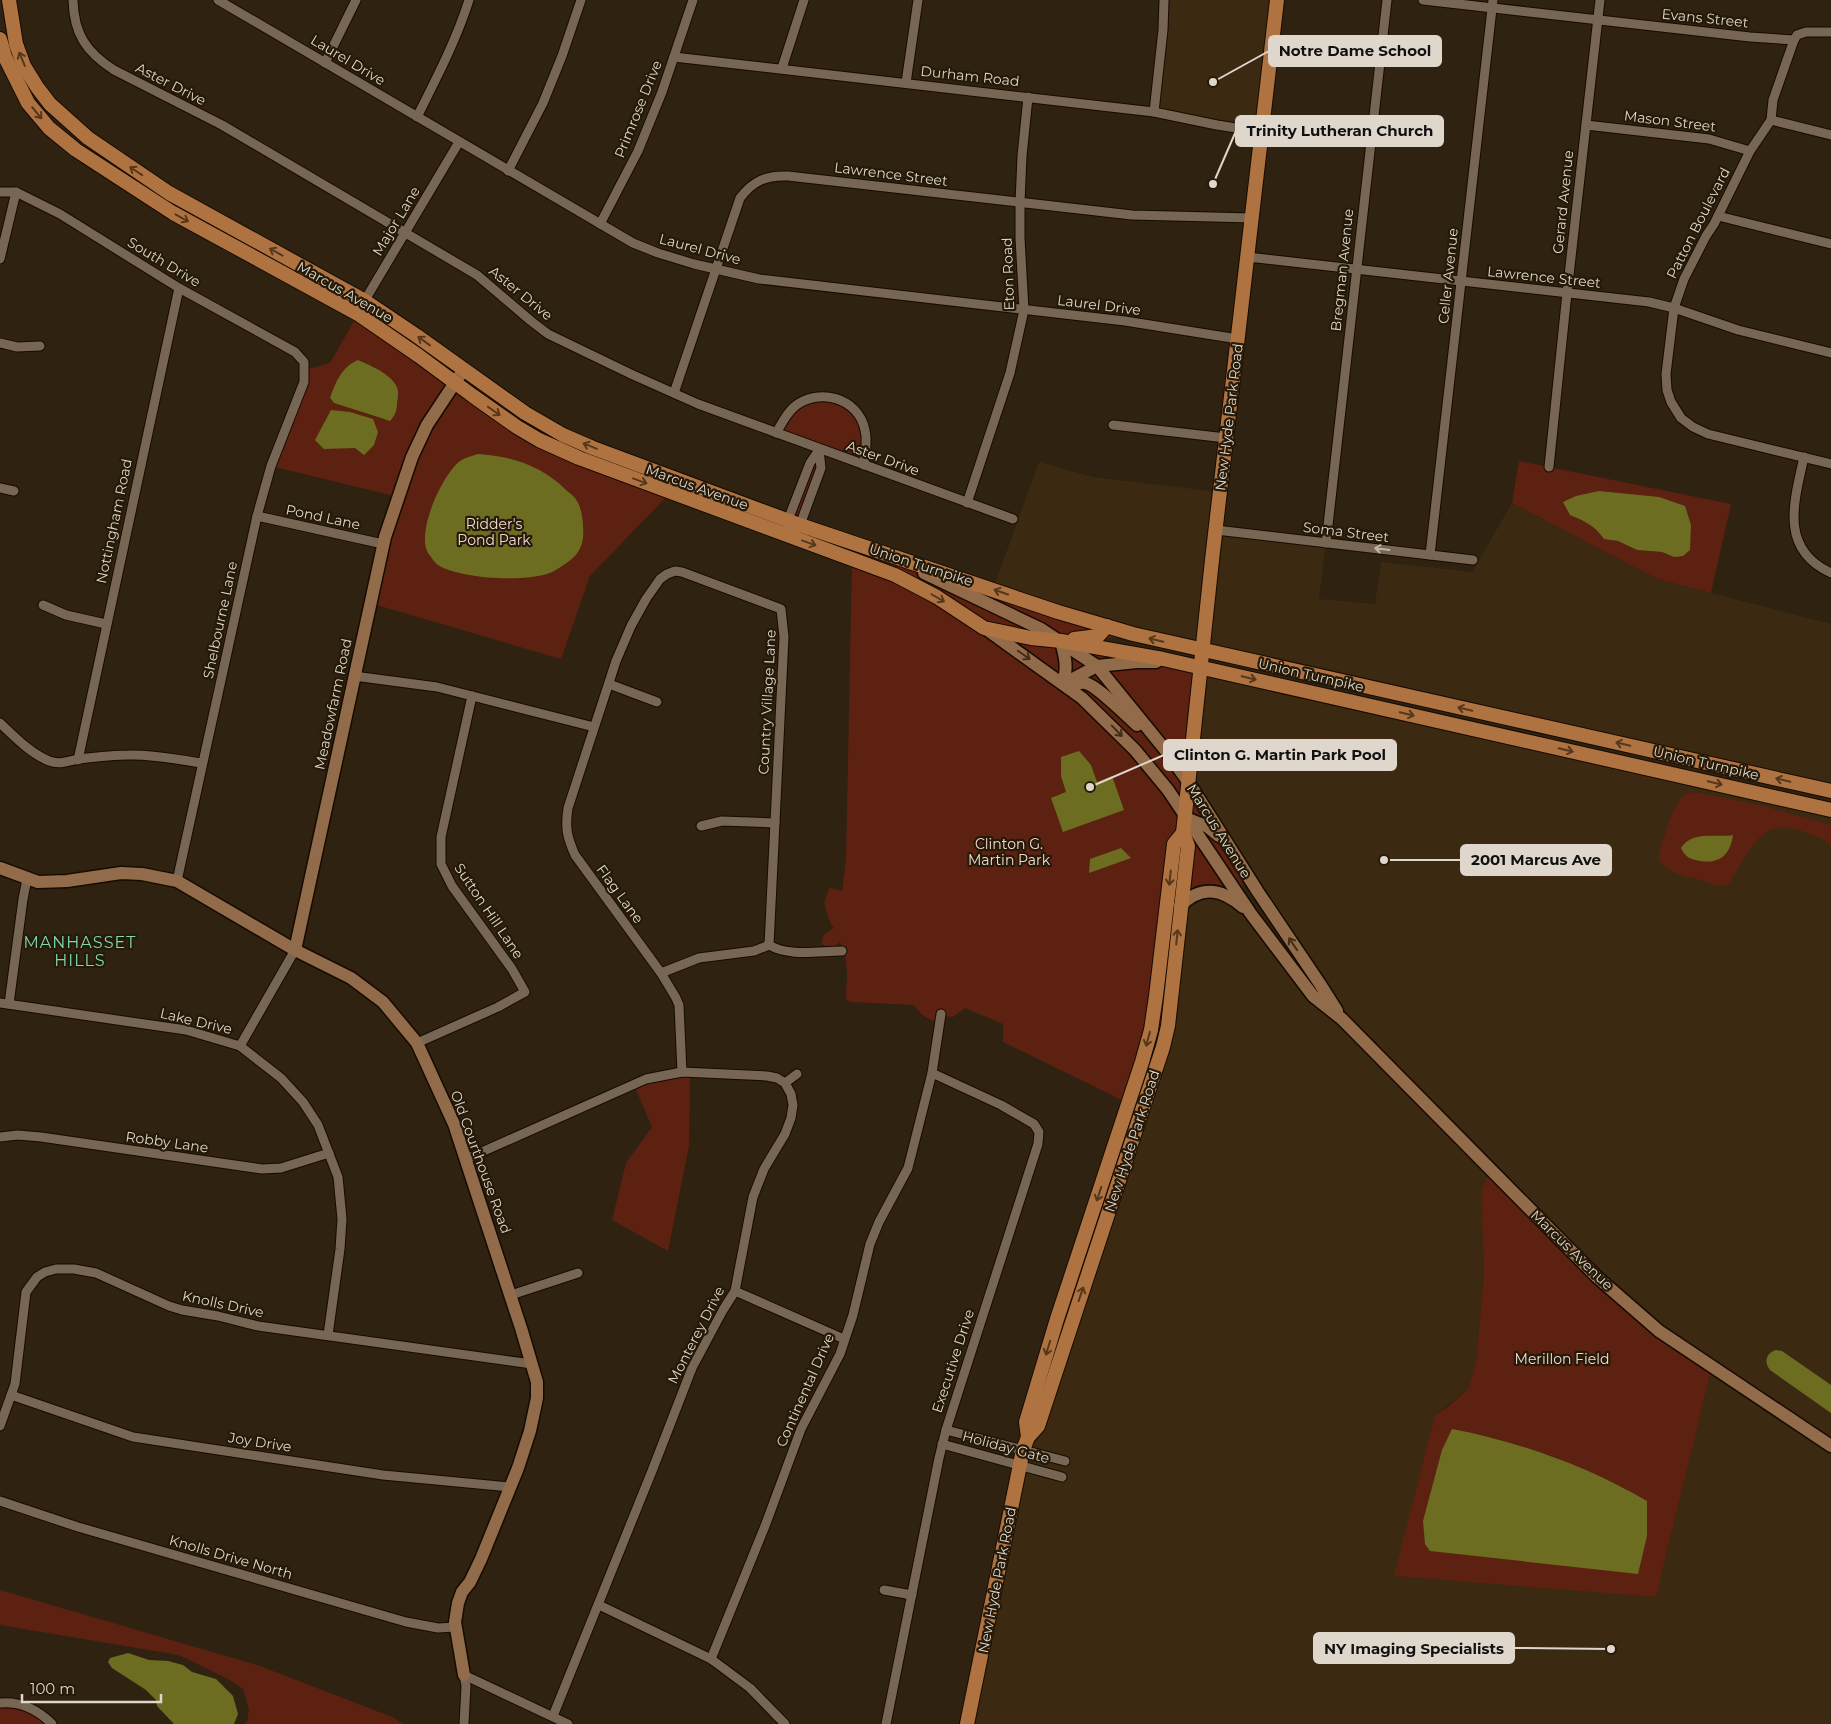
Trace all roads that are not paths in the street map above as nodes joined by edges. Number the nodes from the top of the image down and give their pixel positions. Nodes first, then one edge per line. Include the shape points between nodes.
1 (9, 0) edge
2 (73, 0) edge
3 (218, 0) edge
4 (356, 0) edge
5 (469, 0) edge
6 (581, 0) edge
7 (693, 0) edge
8 (804, 0) edge
9 (918, 0) edge
10 (1164, 0) edge
11 (1277, 0) edge
12 (1387, 0) edge
13 (1423, 0) edge
14 (1600, 0) edge
15 (1493, 4) edge
16 (1598, 20) junction
17 (1831, 32) edge
18 (0, 39) edge
19 (1794, 40) junction
20 (674, 57) junction
21 (325, 63) junction
22 (782, 68) junction
23 (906, 83) junction
24 (1028, 97) junction
25 (1154, 112) junction
26 (417, 117) junction
27 (1771, 120) junction
28 (1586, 125) junction
29 (1262, 132) junction
30 (1831, 135) edge
31 (459, 142) junction
32 (1750, 151) junction
33 (508, 171) junction
34 (0, 192) edge
35 (16, 192) junction
36 (1020, 203) junction
37 (1718, 216) junction
38 (1252, 218) junction
39 (600, 224) junction
40 (406, 233) junction
41 (1831, 244) edge
42 (1248, 257) junction
43 (0, 259) edge
44 (716, 269) junction
45 (1356, 269) junction
46 (1462, 281) junction
47 (179, 288) junction
48 (1567, 293) junction
49 (365, 302) junction
50 (1674, 308) junction
51 (1024, 310) junction
52 (358, 314) junction
53 (1238, 339) junction
54 (0, 343) edge
55 (40, 346) dead end
56 (1831, 352) edge
57 (305, 370) joint
58 (463, 370) junction
59 (455, 383) junction
60 (674, 394) junction
61 (1113, 425) dead end
62 (776, 433) junction
63 (1226, 438) junction
64 (820, 450) junction
65 (1804, 458) junction
66 (1831, 464) edge
67 (864, 465) junction
68 (1549, 467) dead end
69 (0, 488) edge
70 (14, 491) dead end
71 (967, 502) junction
72 (257, 516) junction
73 (1013, 519) dead end
74 (794, 523) junction
75 (1216, 530) junction
76 (789, 536) junction
77 (1326, 543) junction
78 (383, 544) junction
79 (1430, 555) junction
80 (1474, 560) dead end
81 (1831, 573) edge
82 (43, 606) dead end
83 (106, 624) junction
84 (1107, 626) junction
85 (984, 628) junction
86 (1061, 641) junction
87 (1204, 651) junction
88 (1177, 662) junction
89 (1097, 666) junction
90 (1201, 668) junction
91 (354, 676) junction
92 (609, 684) junction
93 (1067, 686) junction
94 (472, 696) junction
95 (657, 702) dead end
96 (0, 723) edge
97 (594, 727) junction
98 (1167, 752) junction
99 (1671, 755) junction
100 (78, 760) junction
101 (202, 764) junction
102 (1667, 773) junction
103 (1189, 783) junction
104 (1831, 791) edge
105 (1831, 810) edge
106 (1186, 818) junction
107 (775, 823) junction
108 (701, 826) dead end
109 (1183, 833) junction
110 (1229, 846) junction
111 (0, 868) edge
112 (27, 879) junction
113 (177, 881) junction
114 (1180, 906) junction
115 (1251, 914) junction
116 (769, 945) junction
117 (296, 950) junction
118 (842, 951) dead end
119 (661, 973) junction
120 (4, 1003) edge
121 (941, 1014) dead end
122 (1342, 1019) junction
123 (417, 1042) junction
124 (240, 1046) junction
125 (682, 1072) junction
126 (932, 1073) junction
127 (797, 1074) dead end
128 (785, 1083) junction
129 (0, 1137) edge
130 (329, 1153) junction
131 (466, 1159) junction
132 (578, 1273) dead end
133 (735, 1290) junction
134 (511, 1295) junction
135 (328, 1335) junction
136 (844, 1339) junction
137 (532, 1364) junction
138 (11, 1395) junction
139 (0, 1426) edge
140 (946, 1430) junction
141 (1028, 1437) junction
142 (942, 1444) junction
143 (1831, 1446) edge
144 (1023, 1450) junction
145 (1065, 1461) dead end
146 (1020, 1465) junction
147 (1062, 1476) dead end
148 (510, 1487) junction
149 (0, 1501) edge
150 (884, 1590) dead end
151 (912, 1595) junction
152 (599, 1605) junction
153 (456, 1627) junction
154 (711, 1659) junction
155 (464, 1674) junction
156 (0, 1703) edge
157 (553, 1716) junction
158 (52, 1724) edge
159 (464, 1724) edge
160 (568, 1724) edge
161 (785, 1724) edge
162 (886, 1724) edge
163 (968, 1724) edge

49 -> 1 main road, Marcus Avenue via 169,193 88,138 50,104 24,66 16,44
2 - 40 street, Aster Drive via 78,30 86,46 99,60 222,125
3 - 21 street, Laurel Drive
4 - 21 street
5 - 26 street via 443,67
6 - 33 street via 543,103
7 - 20 street, Primrose Drive
8 - 22 street
9 - 23 street
10 - 25 street via 1164,30
11 - 29 main road, New Hyde Park Road
12 - 45 street, Bregman Avenue
13 - 15 street, Evans Street
14 - 16 street, Gerard Avenue
15 - 16 street, Evans Street
15 - 46 street, Celler Avenue
16 - 19 street, Evans Street
16 - 28 street, Gerard Avenue
17 - 19 street, Evans Street via 1806,32
18 -> 52 main road, Marcus Avenue via 5,57 28,103 49,128 76,150 173,213
19 - 27 street, Patton Boulevard via 1773,100
20 - 22 street, Durham Road
20 - 39 street, Primrose Drive via 638,151
21 - 26 street, Laurel Drive
22 - 23 street, Durham Road
23 - 24 street, Durham Road
24 - 25 street, Durham Road
24 - 36 street, Eton Road
25 - 29 street, Durham Road
26 - 31 street, Laurel Drive
27 - 30 street
27 - 32 street, Patton Boulevard
28 - 32 street, Mason Street via 1708,139
28 - 48 street, Gerard Avenue
29 - 38 main road, New Hyde Park Road
31 - 33 street, Laurel Drive
31 - 40 street, Major Lane
32 - 37 street, Patton Boulevard
33 - 39 street, Laurel Drive
34 - 35 street, South Drive
35 - 43 street
35 - 47 street, South Drive via 60,214
36 - 38 street, Lawrence Street via 1132,215
36 - 44 street, Lawrence Street via 788,176 766,177 748,187 740,198
36 - 51 street, Eton Road
37 - 41 street
37 - 50 street, Patton Boulevard via 1684,279
38 - 42 main road, New Hyde Park Road
39 - 44 street, Laurel Drive via 658,253
40 - 49 street, Major Lane
40 - 60 street, Aster Drive via 477,275 548,334
42 - 45 street, Lawrence Street
42 - 53 main road, New Hyde Park Road
44 - 51 street, Laurel Drive via 793,284
44 - 60 street, Lawrence Street
45 - 46 street, Lawrence Street
45 - 77 street, Bregman Avenue
46 - 48 street, Lawrence Street
46 - 79 street, Celler Avenue
47 - 57 street, South Drive via 295,352 304,362
47 - 83 street, Nottingham Road
48 - 50 street, Lawrence Street
48 - 68 street, Gerard Avenue
49 - 52 street, Major Lane
58 -> 49 main road, Marcus Avenue
50 - 56 street, Lawrence Street via 1738,330
50 - 65 street, Patton Boulevard via 1667,390 1681,418 1708,434
51 - 53 street, Laurel Drive via 1125,321
51 - 71 street, Eton Road via 1010,373
52 - 59 main road, Marcus Avenue
53 - 63 main road, New Hyde Park Road
54 - 55 street
57 - 72 street, Shelbourne Lane via 304,382 271,466
58 - 59 main road, Meadowfarm Road
74 -> 58 main road, Marcus Avenue via 563,435 511,405
59 -> 76 main road, Marcus Avenue via 517,427 564,451
59 - 78 main road, Meadowfarm Road via 427,425 412,457
60 - 62 street, Aster Drive
61 - 63 street
62 - 64 street, Aster Drive
62 - 67 street via 790,412 803,401 820,396 837,398 856,410 862,421 866,440
63 - 75 main road, New Hyde Park Road
64 - 67 street, Aster Drive
64 - 74 street via 821,468
65 - 66 street, Patton Boulevard
65 - 81 street via 1793,503 1796,534 1810,559
67 - 71 street, Aster Drive
69 - 70 street
71 - 73 street, Aster Drive
72 - 78 street, Pond Lane
72 - 101 street, Shelbourne Lane
74 - 76 street
84 -> 74 main road, Union Turnpike
74 - 86 main road, Marcus Avenue via 934,577
75 - 77 street, Soma Street
75 - 87 main road, New Hyde Park Road
76 -> 85 main road, Marcus Avenue via 895,575 937,597
79 -> 77 street, Soma Street
78 - 91 main road, Meadowfarm Road
79 - 80 street, Soma Street
82 - 83 street
83 - 100 street, Nottingham Road
84 - 86 main road via 1098,636
87 -> 84 main road, Union Turnpike
85 - 86 main road, Union Turnpike
85 -> 93 main road, Marcus Avenue
86 - 88 main road, Union Turnpike
86 - 89 main road, Marcus Avenue
86 - 93 main road via 1067,662
87 - 90 main road, New Hyde Park Road
99 -> 87 main road, Union Turnpike
88 - 89 main road
88 - 90 main road, Union Turnpike
89 - 93 main road
89 - 98 main road, Marcus Avenue
90 -> 102 main road, Union Turnpike
90 - 103 main road, New Hyde Park Road
91 - 94 street via 437,687
91 - 117 main road, Meadowfarm Road
92 - 95 street
92 - 97 street, Country Village Lane
92 - 107 street, Country Village Lane via 616,661 646,599 667,574 682,572 781,609 784,637
93 - 98 main road via 1083,682 1093,686
93 -> 106 main road, Marcus Avenue via 1135,750
94 - 97 street
94 - 123 street, Sutton Hill Lane via 441,837 441,864 452,886 525,992
96 - 100 street via 24,745 50,761
97 - 119 street, Flag Lane via 568,808 568,839 583,867
98 - 103 main road, Marcus Avenue
99 - 102 street
104 -> 99 main road, Union Turnpike
100 - 101 street via 144,755
101 - 113 street, Shelbourne Lane
102 -> 105 main road, Union Turnpike
103 - 106 main road, New Hyde Park Road
103 - 110 main road, Marcus Avenue
106 - 109 main road, New Hyde Park Road
106 - 110 main road via 1208,827
106 - 115 main road, Marcus Avenue
107 - 108 street via 722,821
107 - 116 street, Country Village Lane
109 - 114 main road, New Hyde Park Road via 1188,846
109 -> 141 main road, New Hyde Park Road via 1174,844 1151,1030 1028,1413
122 -> 110 main road, Marcus Avenue
111 - 112 main road, Old Courthouse Road
112 - 113 main road, Old Courthouse Road via 50,883 121,873
112 - 120 street
113 - 117 main road, Old Courthouse Road
114 - 115 main road via 1189,897 1206,890 1236,900
141 -> 114 main road, New Hyde Park Road via 1038,1426 1163,1047
115 - 122 main road, Marcus Avenue via 1314,996
116 - 118 street via 793,952
116 - 119 street via 754,951 699,958
117 - 123 main road, Old Courthouse Road via 351,978 375,995
117 - 124 street, Meadowfarm Road
119 - 125 street, Flag Lane via 679,1005
120 - 124 street, Lake Drive via 186,1030
121 - 126 street, Continental Drive
122 - 143 main road, Marcus Avenue via 1590,1270 1659,1331
123 - 131 main road, Old Courthouse Road
124 - 130 street, Lake Drive via 281,1078 303,1102 318,1125
125 - 128 street via 767,1076
125 - 131 street via 646,1079
126 - 136 street, Continental Drive via 908,1168 870,1244
126 - 140 street, Executive Drive via 1001,1105 1034,1124 1039,1132 1038,1144
127 - 128 street
128 - 133 street, Monterey Drive via 793,1105 791,1118 753,1197
129 - 130 street, Robby Lane via 41,1137 262,1170 281,1168
130 - 135 street, Lake Drive via 338,1177 342,1219
131 - 134 main road, Old Courthouse Road
132 - 134 street
133 - 136 street
133 - 152 street, Monterey Drive via 692,1368
134 - 137 main road, Old Courthouse Road
135 - 137 street, Knolls Drive
135 - 138 street, Knolls Drive via 258,1326 182,1310 96,1274 56,1269 37,1277 26,1292 16,1384
136 - 154 street, Continental Drive via 835,1365 801,1429
137 - 148 main road, Old Courthouse Road via 537,1398 530,1430
138 - 139 street
138 - 148 street, Joy Drive via 133,1437 383,1476
140 - 142 street, Executive Drive
140 - 144 street, Holiday Gate
141 - 144 main road, New Hyde Park Road
142 - 146 street, Holiday Gate
142 - 151 street, Executive Drive
144 - 145 street, Holiday Gate
144 - 146 main road, New Hyde Park Road
146 - 147 street, Holiday Gate
146 - 163 main road, New Hyde Park Road
148 - 153 main road, Old Courthouse Road via 481,1559 462,1592
149 - 153 street, Knolls Drive North via 78,1527 406,1622 438,1628
150 - 151 street
151 - 162 street, Executive Drive
152 - 154 street
152 - 157 street, Monterey Drive
153 - 155 main road, Old Courthouse Road
154 - 161 street via 750,1688
155 - 157 street
155 - 159 street
156 - 158 street via 20,1704 41,1713
157 - 160 street

